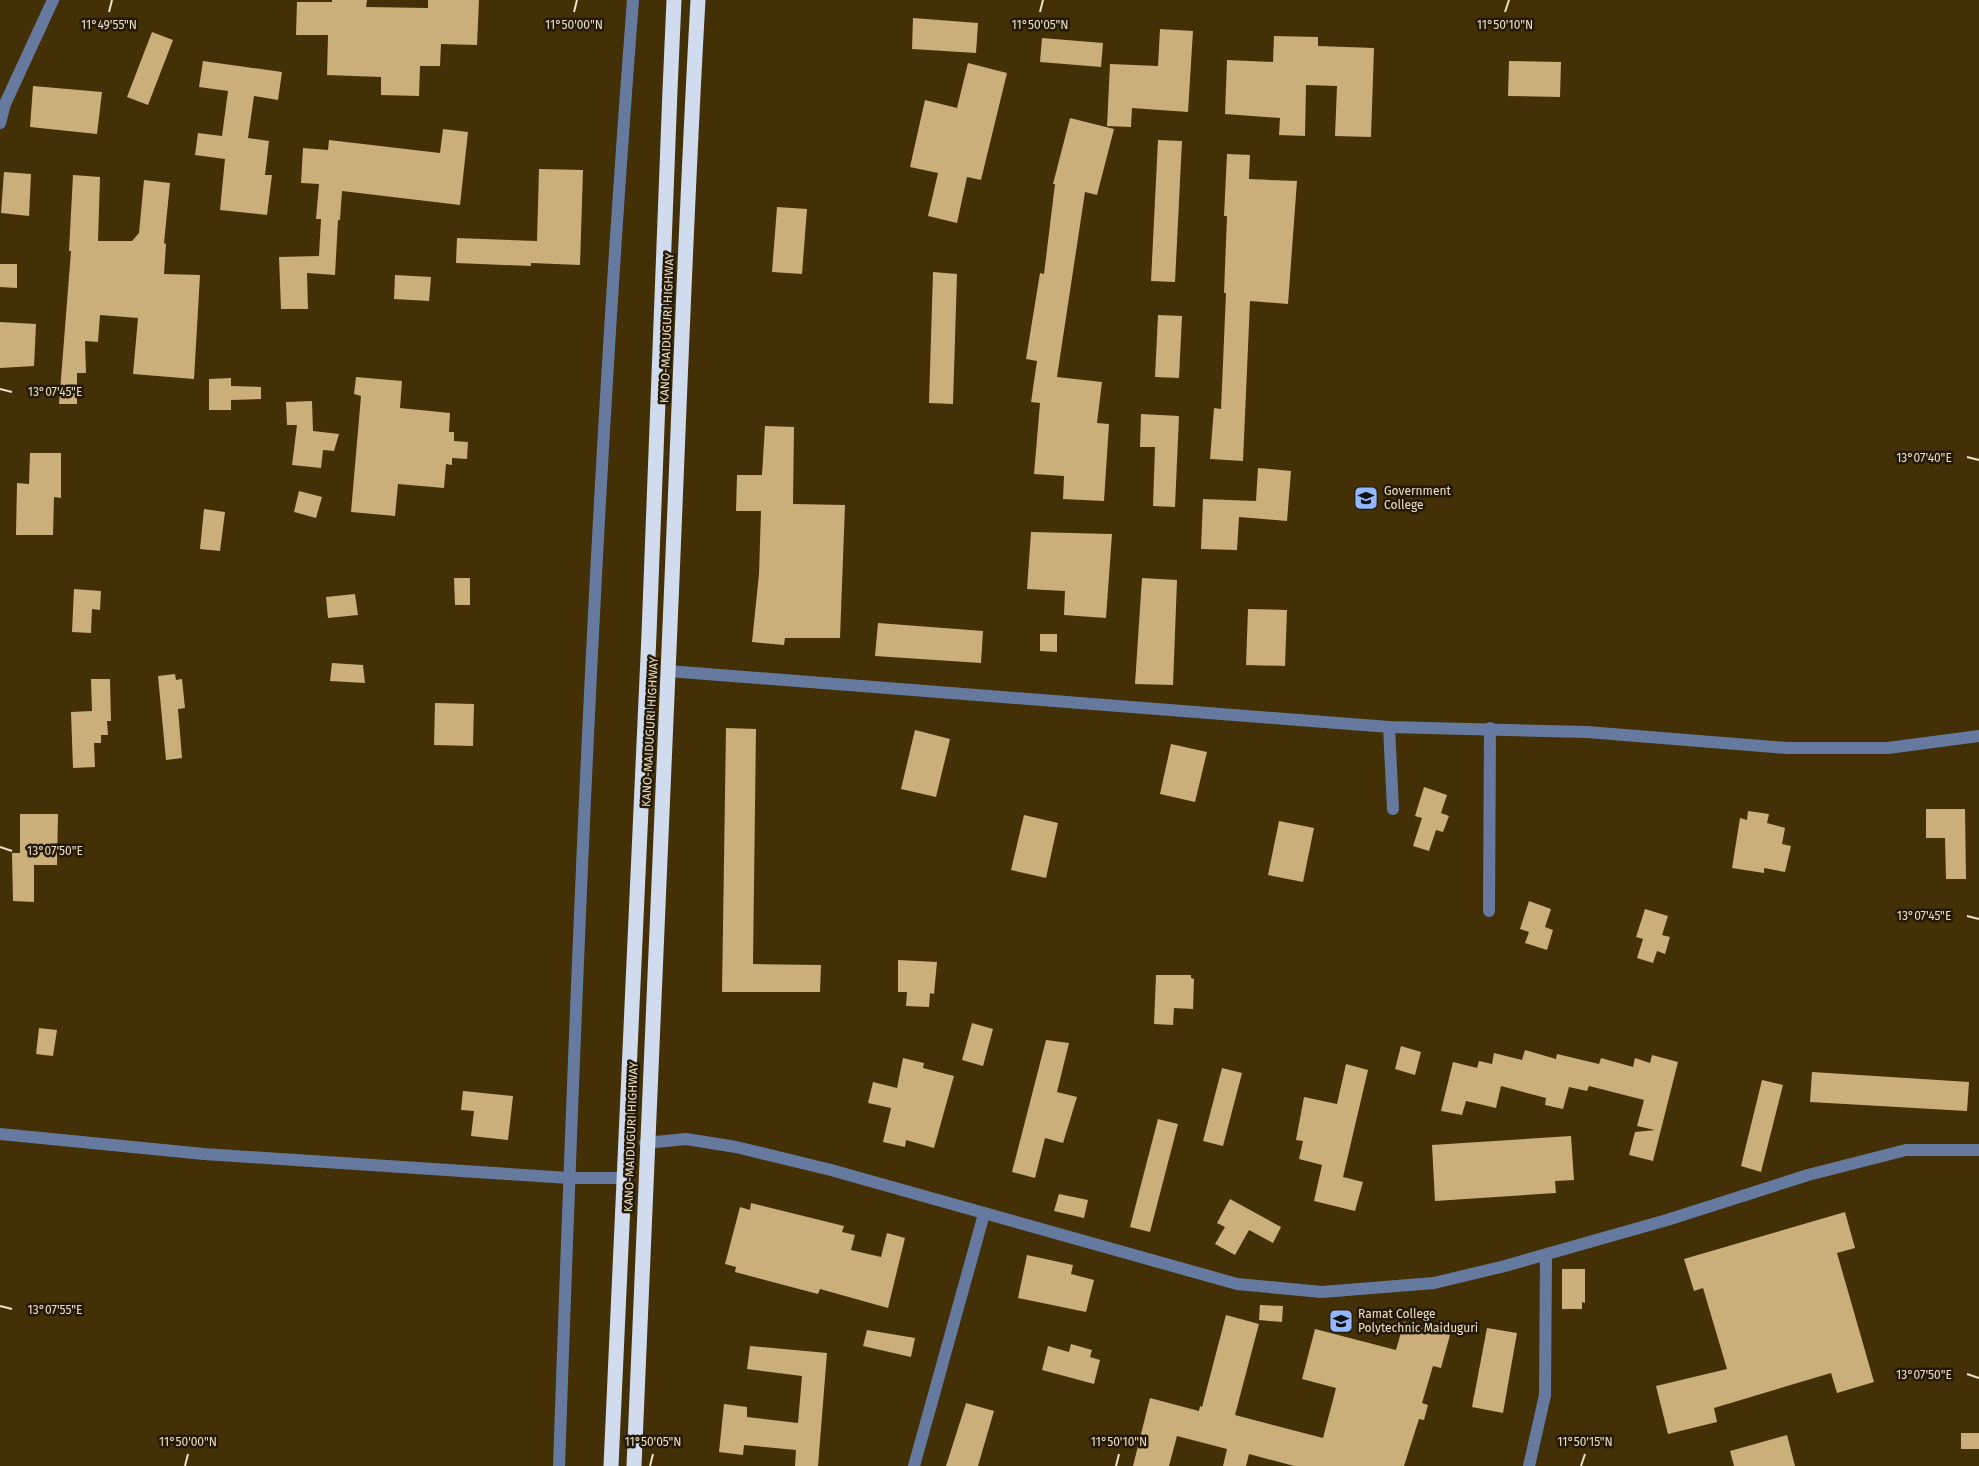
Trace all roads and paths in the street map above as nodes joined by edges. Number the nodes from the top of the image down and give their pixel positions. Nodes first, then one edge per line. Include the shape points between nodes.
1 (53, 0) edge
2 (634, 0) edge
3 (674, 0) edge
4 (698, 0) edge
5 (0, 123) edge
6 (668, 671) junction
7 (1388, 727) junction
8 (1490, 728) junction
9 (1979, 736) edge
10 (1393, 809) dead end
11 (1489, 911) dead end
12 (0, 1134) edge
13 (645, 1143) junction
14 (1979, 1150) edge
15 (569, 1178) junction
16 (622, 1178) junction
17 (984, 1214) junction
18 (1546, 1254) junction
19 (559, 1466) edge
20 (611, 1466) edge
21 (634, 1466) edge
22 (914, 1466) edge
23 (1529, 1466) edge

1 - 5 street via 5,104
2 - 15 street via 614,248
3 - 16 highway, KANO-MAIDUGURI HIGHWAY via 649,630
4 - 6 highway, KANO-MAIDUGURI HIGHWAY via 686,209
6 - 7 street
6 - 13 highway, KANO-MAIDUGURI HIGHWAY
7 - 8 street
7 - 10 street
8 - 9 street via 1587,732 1786,748 1888,748
8 - 11 street
12 - 15 street via 204,1154
13 - 17 street via 686,1139 736,1147 831,1170
13 - 21 highway, KANO-MAIDUGURI HIGHWAY
14 - 18 street via 1906,1150 1808,1175
15 - 16 street
15 - 19 street
16 - 20 highway, KANO-MAIDUGURI HIGHWAY
17 - 18 street via 1237,1284 1322,1292 1434,1283
17 - 22 street
18 - 23 street via 1545,1396

